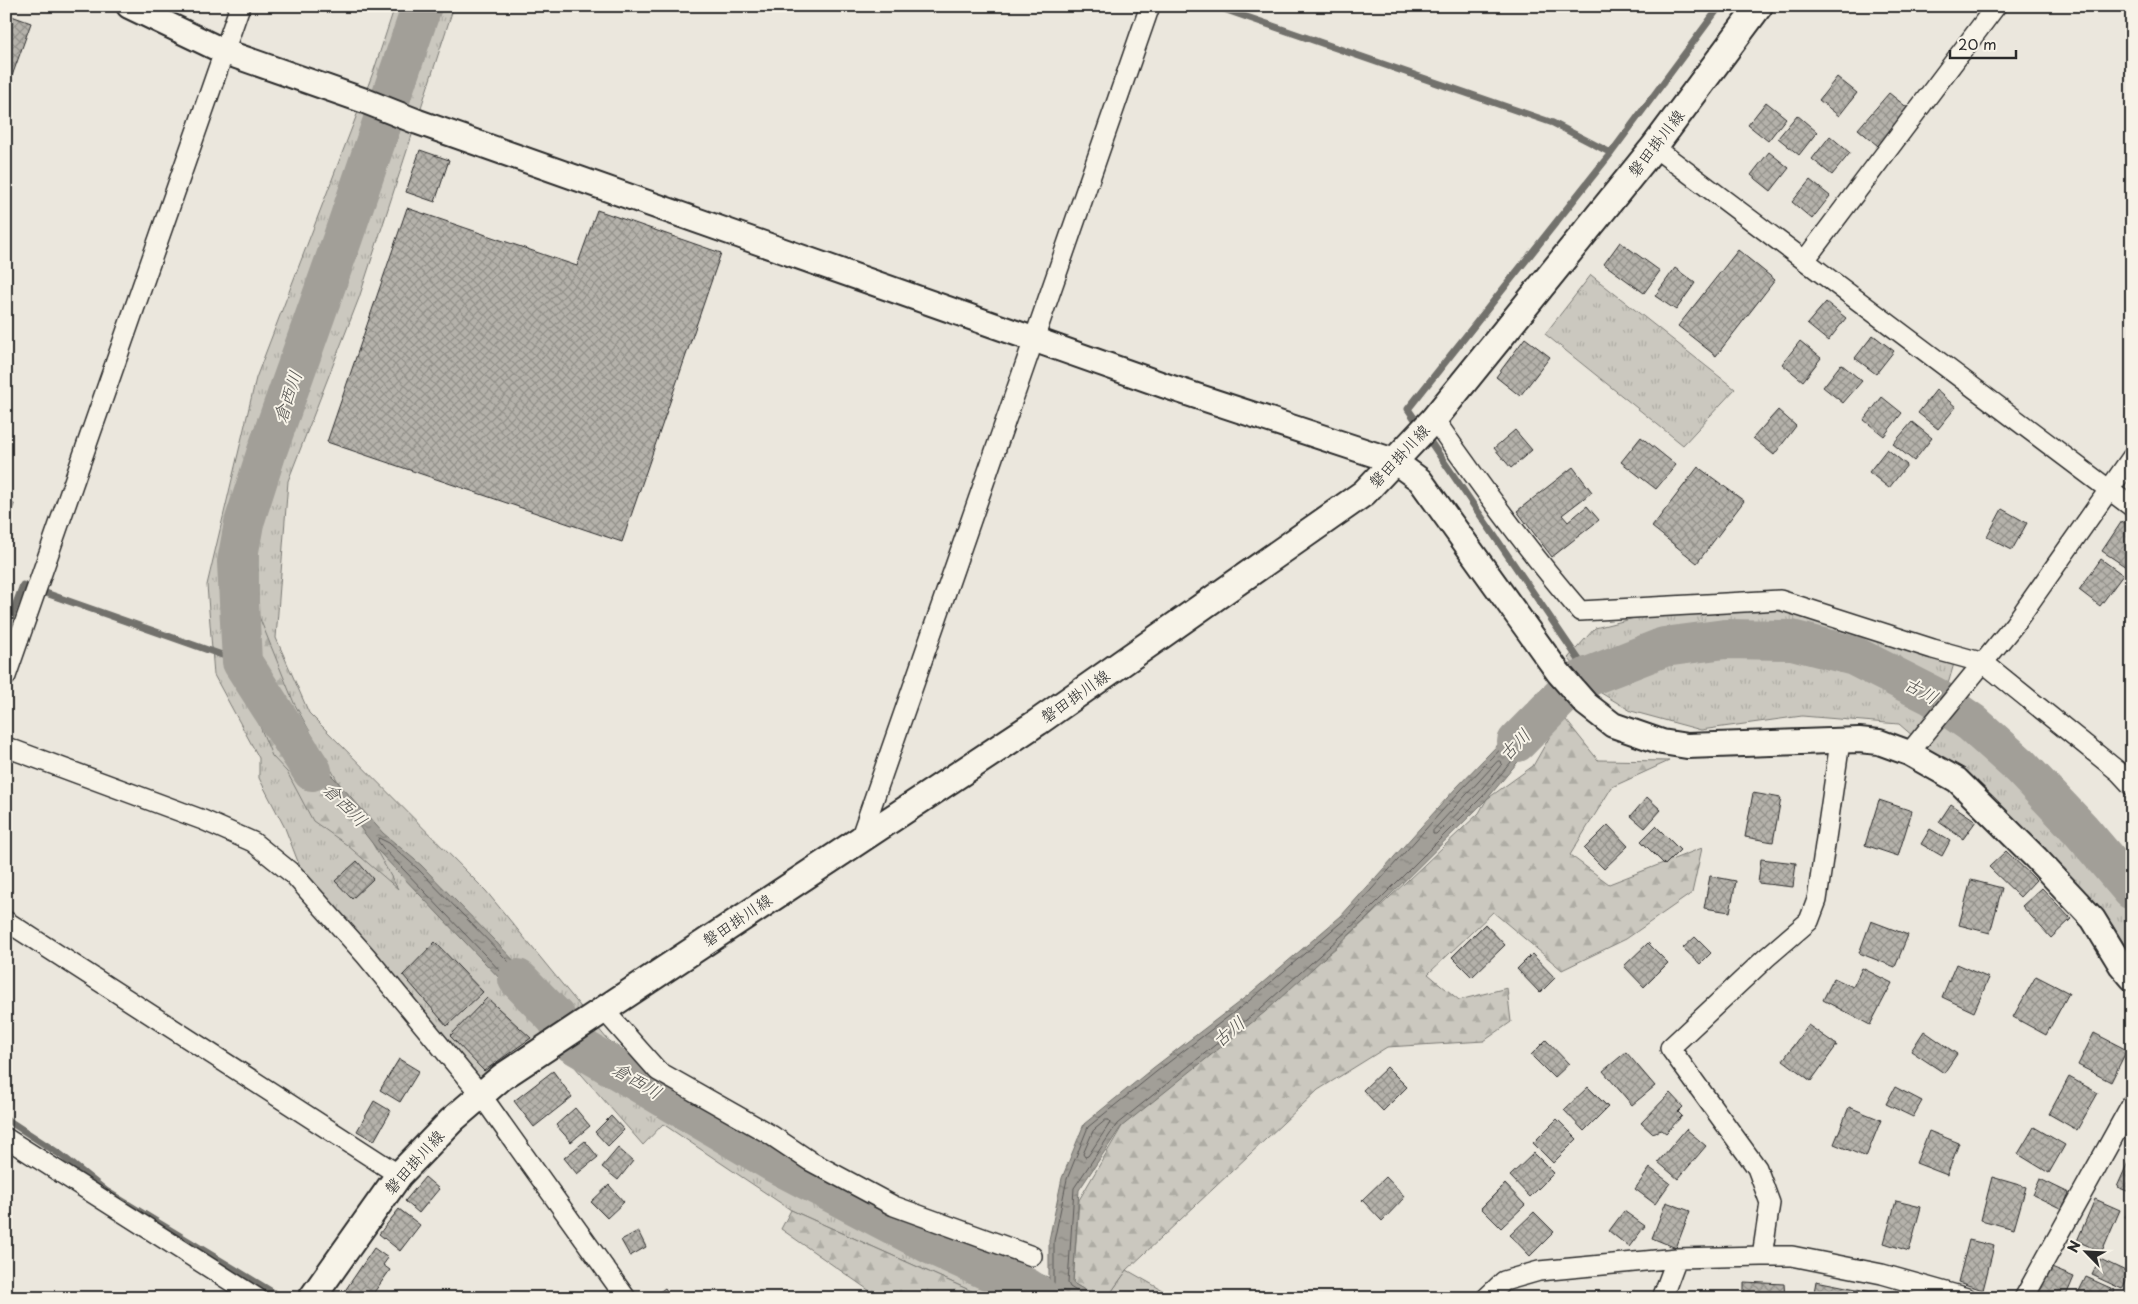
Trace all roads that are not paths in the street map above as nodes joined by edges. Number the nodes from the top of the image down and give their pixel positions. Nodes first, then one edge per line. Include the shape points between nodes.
1 (129, 6) edge
2 (240, 6) edge
3 (1150, 6) edge
4 (1759, 6) edge
5 (1996, 6) edge
6 (225, 52) junction
7 (1654, 147) junction
8 (1805, 260) junction
9 (1034, 338) junction
10 (1434, 419) junction
11 (2132, 457) edge
12 (1394, 461) junction
13 (2108, 489) junction
14 (2132, 507) edge
15 (1984, 663) junction
16 (6, 676) edge
17 (1840, 742) junction
18 (6, 747) edge
19 (1913, 748) junction
20 (2132, 786) edge
21 (860, 839) junction
22 (6, 921) edge
23 (2132, 978) edge
24 (603, 1009) junction
25 (481, 1095) junction
26 (2132, 1103) edge
27 (6, 1138) edge
28 (399, 1175) junction
29 (1032, 1256) dead end
30 (1762, 1256) junction
31 (1677, 1258) junction
32 (257, 1298) edge
33 (312, 1298) edge
34 (626, 1298) edge
35 (1486, 1298) edge
36 (1662, 1298) edge
37 (1967, 1298) edge
38 (2024, 1298) edge

1 - 6 street
2 - 6 street
3 - 9 street
4 - 7 main road, 磐田掛川線
5 - 8 street
6 - 9 street
6 - 16 street
7 - 8 street
7 - 10 main road, 磐田掛川線
8 - 13 street
9 - 12 street via 1166,386
9 - 21 street
10 - 12 main road, 磐田掛川線
10 - 15 street via 1496,508 1580,611 1780,600
11 - 13 street
12 - 17 street via 1420,480 1558,672 1586,704 1613,725 1662,742 1687,746
12 - 21 main road, 磐田掛川線 via 1364,494 1219,597
13 - 14 street
13 - 15 street
15 - 19 street
15 - 20 street
17 - 19 street via 1859,740
17 - 30 street via 1817,900 1809,920 1670,1048 1757,1168 1770,1203
18 - 25 street via 203,820 253,842 294,875
19 - 23 street via 1957,780 2036,858 2093,918 2120,965
21 - 24 main road, 磐田掛川線
22 - 28 street
24 - 25 main road, 磐田掛川線
24 - 29 street via 658,1071 771,1135 810,1161 894,1206
25 - 28 main road, 磐田掛川線
25 - 34 street
26 - 38 street
27 - 32 street
28 - 33 main road, 磐田掛川線
30 - 31 street
30 - 37 street via 1792,1256 1882,1274
31 - 35 street via 1539,1271 1504,1281
31 - 36 street

